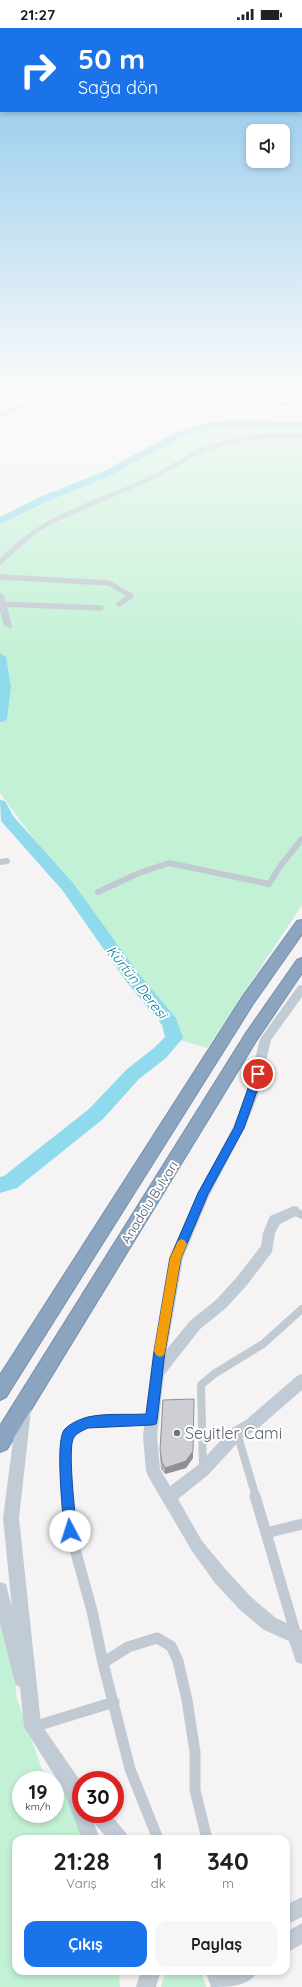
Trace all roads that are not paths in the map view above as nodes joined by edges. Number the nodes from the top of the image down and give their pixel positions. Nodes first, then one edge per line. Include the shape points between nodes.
1 (156, 476) edge
2 (0, 563) edge
3 (0, 577) edge
4 (0, 595) edge
5 (2, 604) junction
6 (119, 604) dead end
7 (101, 608) dead end
8 (8, 626) dead end
9 (302, 839) edge
10 (8, 861) dead end
11 (0, 862) edge
12 (98, 892) dead end
13 (302, 924) edge
14 (302, 963) edge
15 (302, 989) edge
16 (298, 1213) edge
17 (302, 1309) edge
18 (157, 1373) junction
19 (302, 1381) edge
20 (0, 1391) edge
21 (26, 1400) junction
22 (152, 1420) junction
23 (237, 1433) junction
24 (0, 1443) edge
25 (203, 1470) junction
26 (168, 1497) junction
27 (302, 1524) edge
28 (266, 1533) junction
29 (0, 1590) edge
30 (296, 1636) junction
31 (302, 1656) edge
32 (103, 1663) junction
33 (114, 1702) junction
34 (33, 1727) junction
35 (72, 1785) edge
36 (85, 1823) edge
37 (106, 1823) edge
38 (89, 1835) edge
39 (116, 1835) edge
40 (156, 1835) edge
41 (207, 1835) edge
42 (302, 1906) edge
43 (290, 1914) edge
44 (302, 1932) edge
45 (290, 1941) edge
46 (150, 1975) edge
47 (216, 1975) edge
48 (242, 1975) edge
49 (146, 1987) edge
50 (221, 1987) edge
51 (225, 1987) edge

1 - 2 street via 65,515 31,533 8,552
3 - 6 street via 109,583 131,596
4 - 5 street
5 - 7 street
5 - 8 street
9 - 12 street via 269,884 169,863 138,873
10 - 11 street
13 - 20 highway, Anadolu Bulvarı via 248,1000
14 - 21 highway, Anadolu Bulvarı via 251,1037
15 - 18 street via 266,1039 252,1096 239,1128 204,1193 176,1258
16 - 18 street via 283,1215 275,1220 268,1233 267,1248 242,1281 221,1304 196,1325
17 - 25 street via 278,1332 236,1362 213,1373 200,1385
18 - 22 street
19 - 23 street via 251,1425
21 - 24 highway, Anadolu Bulvarı
21 - 34 street via 11,1518
22 - 26 street via 150,1436 154,1471
22 - 32 street via 88,1423 75,1428 69,1434 66,1444 70,1531
23 - 25 street
23 - 28 street
25 - 26 street
26 - 30 street via 197,1546 221,1577 246,1604 270,1624
27 - 28 street
28 - 30 street
29 - 34 street
30 - 31 street
32 - 33 street
32 - 41 street via 114,1653 137,1642 156,1638 171,1646 178,1661 187,1700 195,1752 195,1790
33 - 34 street
33 - 40 street via 130,1769
34 - 35 street
36 - 38 street
37 - 39 street
42 - 43 street
44 - 45 street
46 - 49 street
47 - 50 street
48 - 51 street

